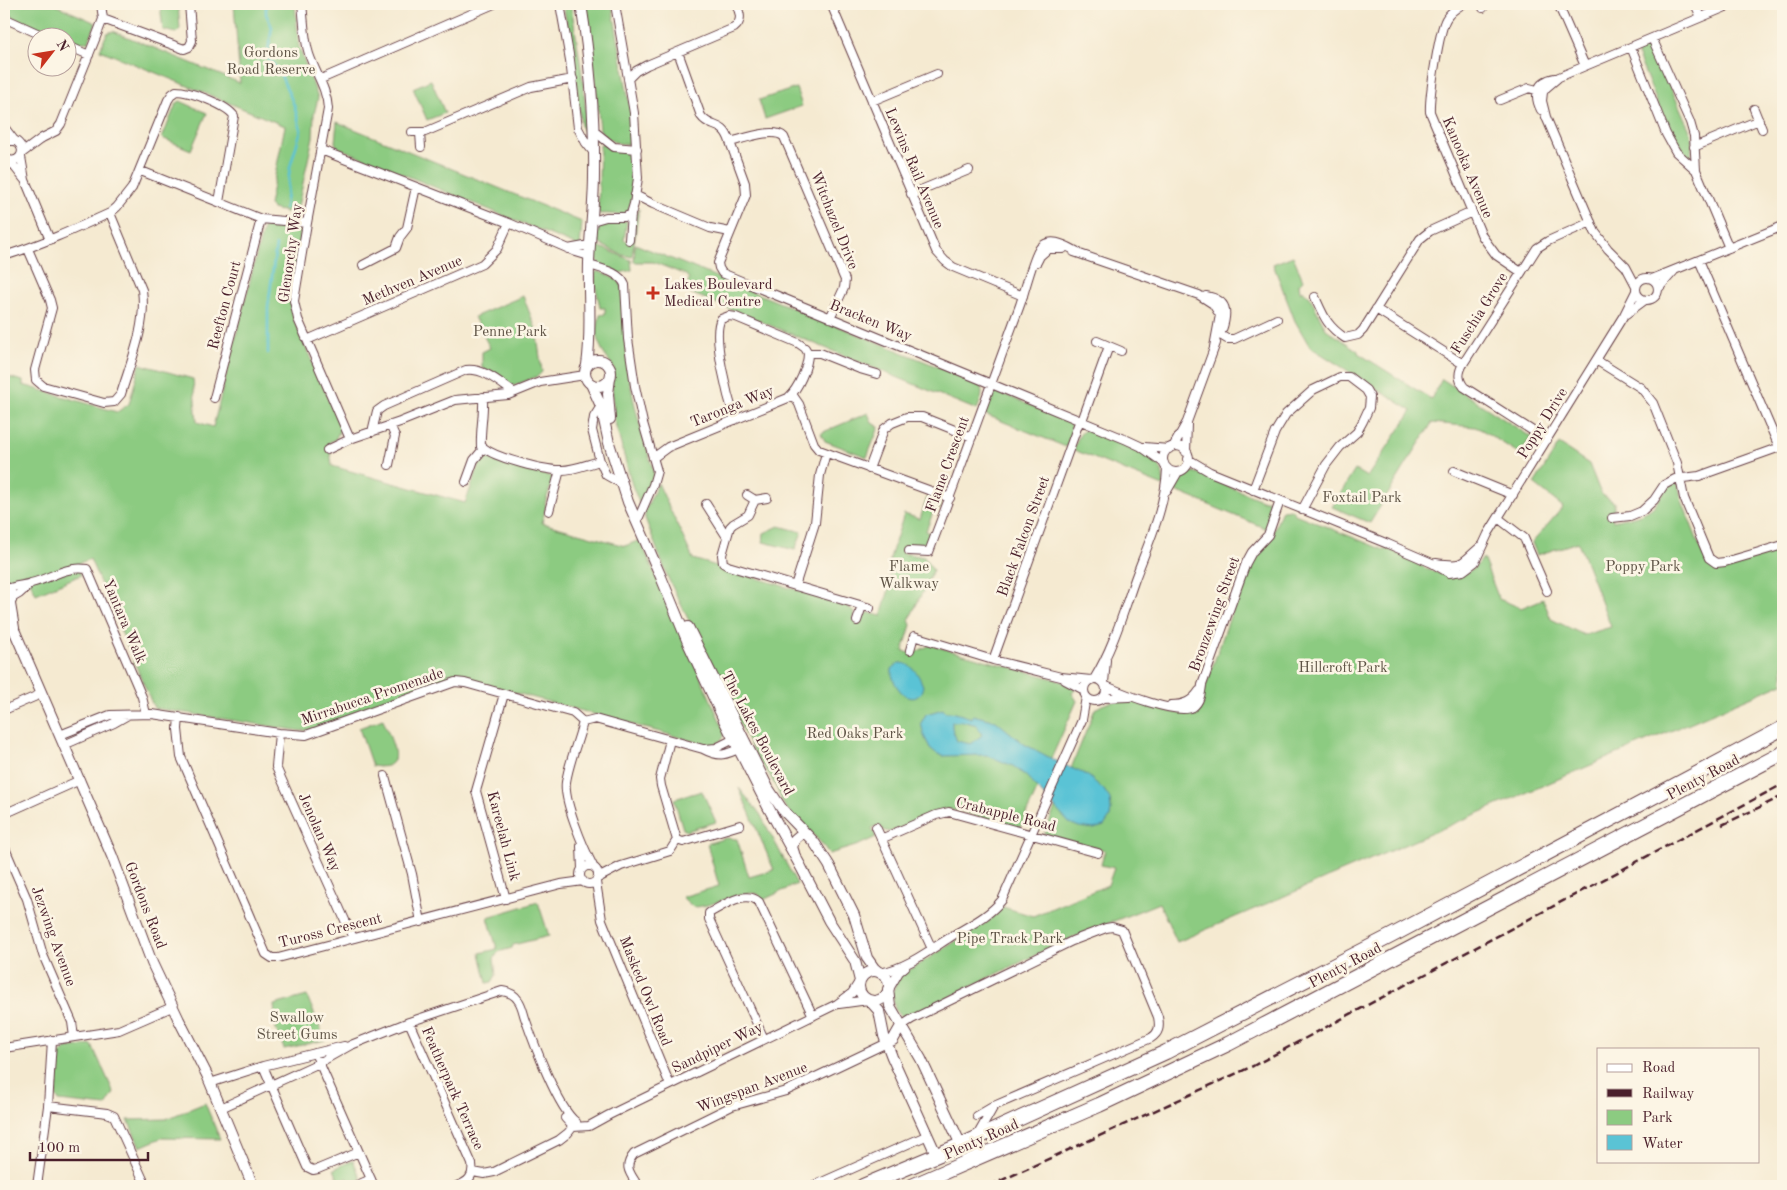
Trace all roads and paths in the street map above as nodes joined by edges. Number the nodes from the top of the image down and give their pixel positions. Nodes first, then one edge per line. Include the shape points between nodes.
1 (102, 4) edge
2 (189, 4) edge
3 (302, 4) edge
4 (494, 4) edge
5 (560, 4) edge
6 (575, 4) edge
7 (581, 4) edge
8 (615, 4) edge
9 (736, 4) edge
10 (831, 4) edge
11 (1463, 4) edge
12 (1558, 4) edge
13 (1696, 4) edge
14 (1733, 4) edge
15 (1701, 17) junction
16 (4, 18) edge
17 (103, 19) junction
18 (28, 29) edge
19 (1652, 38) junction
20 (1631, 47) junction
21 (78, 50) edge
22 (678, 52) junction
23 (89, 55) junction
24 (625, 59) junction
25 (647, 65) junction
26 (1585, 66) junction
27 (937, 74) dead end
28 (320, 79) junction
29 (573, 79) junction
30 (628, 80) junction
31 (1540, 91) junction
32 (1500, 100) dead end
33 (872, 101) junction
34 (592, 105) junction
35 (1754, 109) dead end
36 (1759, 120) junction
37 (4, 127) edge
38 (1762, 129) dead end
39 (594, 131) junction
40 (42, 138) junction
41 (16, 141) junction
42 (730, 142) junction
43 (4, 144) edge
44 (421, 147) dead end
45 (1694, 147) junction
46 (636, 149) junction
47 (321, 150) junction
48 (594, 153) junction
49 (22, 155) junction
50 (6, 159) edge
51 (969, 170) dead end
52 (1696, 170) junction
53 (141, 171) junction
54 (25, 180) junction
55 (416, 187) junction
56 (911, 194) junction
57 (635, 195) junction
58 (219, 202) junction
59 (634, 204) junction
60 (653, 204) junction
61 (1472, 212) junction
62 (110, 213) junction
63 (631, 214) junction
64 (261, 219) junction
65 (592, 221) junction
66 (1590, 222) junction
67 (306, 223) junction
68 (509, 224) junction
69 (1783, 226) edge
70 (729, 236) junction
71 (50, 240) junction
72 (629, 240) dead end
73 (1729, 248) junction
74 (28, 249) junction
75 (589, 255) junction
76 (4, 256) edge
77 (1699, 260) junction
78 (363, 265) dead end
79 (1626, 267) junction
80 (1676, 270) junction
81 (1521, 272) junction
82 (1648, 279) junction
83 (1636, 289) junction
84 (1658, 289) junction
85 (1023, 296) junction
86 (1315, 297) dead end
87 (1646, 300) junction
88 (1376, 309) junction
89 (1624, 316) junction
90 (830, 318) junction
91 (1277, 319) dead end
92 (591, 332) junction
93 (1219, 333) junction
94 (307, 340) junction
95 (1097, 341) dead end
96 (1109, 346) junction
97 (1121, 351) dead end
98 (808, 353) junction
99 (1596, 360) junction
100 (605, 361) junction
101 (1463, 364) junction
102 (877, 374) dead end
103 (588, 375) junction
104 (610, 378) junction
105 (991, 384) junction
106 (513, 392) junction
107 (790, 396) junction
108 (483, 397) junction
109 (214, 398) dead end
110 (601, 406) junction
111 (735, 420) junction
112 (1081, 422) junction
113 (1187, 422) junction
114 (390, 425) junction
115 (372, 432) junction
116 (972, 437) junction
117 (350, 439) junction
118 (1547, 440) junction
119 (649, 446) junction
120 (1140, 446) junction
121 (668, 447) junction
122 (1781, 447) edge
123 (484, 448) junction
124 (1171, 448) junction
125 (327, 450) dead end
126 (826, 454) junction
127 (1187, 456) junction
128 (653, 458) junction
129 (600, 460) junction
130 (388, 465) dead end
131 (1165, 465) junction
132 (869, 469) junction
133 (560, 470) junction
134 (1181, 470) junction
135 (1454, 471) dead end
136 (1210, 472) junction
137 (1681, 478) junction
138 (466, 482) dead end
139 (622, 484) junction
140 (1253, 490) junction
141 (747, 495) dead end
142 (1164, 495) junction
143 (1513, 495) junction
144 (767, 498) dead end
145 (950, 498) junction
146 (755, 500) junction
147 (1280, 501) junction
148 (706, 504) dead end
149 (1302, 510) junction
150 (549, 511) dead end
151 (639, 517) junction
152 (1498, 518) junction
153 (1612, 518) dead end
154 (727, 537) junction
155 (1783, 545) edge
156 (909, 551) dead end
157 (651, 552) junction
158 (929, 552) junction
159 (931, 561) dead end
160 (795, 586) junction
161 (1547, 592) dead end
162 (7, 597) edge
163 (4, 616) edge
164 (857, 621) dead end
165 (14, 632) junction
166 (910, 650) dead end
167 (1107, 658) junction
168 (993, 660) junction
169 (1061, 677) junction
170 (1092, 679) junction
171 (1105, 684) junction
172 (1085, 693) junction
173 (41, 694) junction
174 (504, 694) junction
175 (1134, 697) junction
176 (1100, 700) junction
177 (4, 710) edge
178 (146, 714) junction
179 (178, 717) junction
180 (1082, 720) junction
181 (583, 722) junction
182 (1783, 728) edge
183 (279, 733) junction
184 (62, 740) junction
185 (670, 740) junction
186 (740, 743) junction
187 (1783, 754) edge
188 (385, 776) dead end
189 (80, 780) junction
190 (4, 814) edge
191 (740, 825) dead end
192 (876, 827) dead end
193 (806, 834) junction
194 (1031, 834) junction
195 (881, 839) junction
196 (677, 840) junction
197 (581, 844) junction
198 (4, 846) edge
199 (1098, 853) dead end
200 (794, 854) junction
201 (621, 866) junction
202 (594, 868) junction
203 (583, 877) junction
204 (597, 880) junction
205 (506, 899) junction
206 (599, 906) junction
207 (421, 922) junction
208 (353, 938) junction
209 (932, 949) junction
210 (910, 962) junction
211 (880, 973) junction
212 (860, 982) junction
213 (888, 989) junction
214 (868, 1000) junction
215 (837, 1004) junction
216 (172, 1007) junction
217 (813, 1016) junction
218 (409, 1022) junction
219 (901, 1026) junction
220 (74, 1037) junction
221 (764, 1039) junction
222 (52, 1040) junction
223 (887, 1043) junction
224 (351, 1045) junction
225 (4, 1048) edge
226 (315, 1053) junction
227 (319, 1063) junction
228 (263, 1066) junction
229 (210, 1083) junction
230 (670, 1085) junction
231 (271, 1086) junction
232 (48, 1106) junction
233 (994, 1106) junction
234 (221, 1108) junction
235 (977, 1116) dead end
236 (574, 1125) junction
237 (928, 1135) junction
238 (977, 1136) junction
239 (961, 1144) junction
240 (359, 1152) junction
241 (936, 1154) junction
242 (968, 1163) junction
243 (472, 1172) junction
244 (944, 1173) junction
245 (372, 1183) edge
246 (37, 1186) edge
247 (146, 1186) edge
248 (254, 1186) edge
249 (356, 1186) edge
250 (457, 1186) edge
251 (638, 1186) edge
252 (813, 1186) edge
253 (864, 1186) edge
254 (912, 1186) edge

1 - 17 street
2 - 17 street via 192,42 189,48 184,49
3 - 28 street, Glenorchy Way via 309,53
4 - 28 street
5 - 29 street
6 - 34 street
7 - 34 street via 590,63
8 - 24 street
9 - 22 street via 739,23 729,31
10 - 33 street, Lewins Rail Avenue
11 - 61 street, Kanooka Avenue via 1448,15 1442,27 1430,106 1434,123
12 - 26 street
13 - 15 street
14 - 15 street
15 - 19 street
16 - 18 street
17 - 23 street
19 - 20 street
19 - 45 street via 1690,122
20 - 26 street
20 - 52 street via 1666,134 1676,152
21 - 23 street
22 - 25 street
22 - 42 street via 703,119 726,131
23 - 40 street via 61,124 56,131
24 - 25 street via 632,65
24 - 30 street
25 - 30 street
26 - 31 street via 1559,77
27 - 33 street
28 - 47 street, Glenorchy Way via 328,100
29 - 44 street via 531,87 416,132
29 - 48 street via 578,128
30 - 46 street
31 - 32 street via 1525,89
31 - 66 street via 1546,117
33 - 56 street, Lewins Rail Avenue
34 - 39 street
35 - 36 street
36 - 38 street
36 - 45 street
37 - 41 street
39 - 46 street via 614,147
39 - 48 street
40 - 41 street
40 - 49 street
41 - 43 street
41 - 49 street via 22,147
42 - 70 street, Bracken Way via 746,191
42 - 90 street, Witchazel Drive via 772,132 781,134 787,141 845,280
45 - 52 street
46 - 57 street
47 - 55 street
47 - 67 street, Glenorchy Way
48 - 65 street
49 - 50 street via 16,161
49 - 54 street
50 - 54 street
51 - 56 street
52 - 73 street
53 - 58 street
53 - 58 street via 172,94 182,91 227,108 234,116
53 - 62 street via 126,197
54 - 71 street
55 - 68 street
55 - 78 street via 407,228 396,248
56 - 85 street, Lewins Rail Avenue via 933,245 945,261 960,271
57 - 59 street
57 - 60 street
58 - 64 street
59 - 60 street
59 - 63 street
60 - 70 street
61 - 81 street, Kanooka Avenue via 1491,249
61 - 88 street via 1425,234
62 - 71 street
62 - 74 street via 144,302 142,323 121,394 114,402 104,403 43,386 36,380 35,370 52,308
63 - 65 street
63 - 72 street
64 - 67 street
64 - 109 street, Reefton Court
65 - 75 street
66 - 79 street via 1600,240
66 - 81 street, Fuschia Grove via 1542,244
67 - 94 street, Glenorchy Way via 294,301
68 - 75 street
68 - 94 street, Methven Avenue via 497,250 482,264
69 - 73 street
70 - 90 street, Bracken Way via 718,263 722,273
71 - 74 street
73 - 77 street
74 - 76 street
75 - 92 street
75 - 119 street via 622,279 625,285 631,363
77 - 80 street
77 - 122 street
79 - 82 street
79 - 83 street
80 - 82 street
80 - 84 street
81 - 101 street, Fuschia Grove
82 - 83 street via 1639,281
82 - 84 street via 1656,283
83 - 87 street via 1639,297
83 - 89 street, Poppy Drive
84 - 87 street via 1654,298
85 - 93 street, Flame Crescent via 1038,250 1045,244 1058,243 1199,295 1219,311
85 - 105 street, Flame Crescent
86 - 88 street via 1328,324 1345,338 1361,333
87 - 89 street, Poppy Drive
88 - 101 street
89 - 99 street, Poppy Drive
90 - 105 street, Bracken Way
91 - 93 street via 1249,331
92 - 100 street
92 - 103 street
93 - 113 street
94 - 117 street, Glenorchy Way
95 - 96 street
96 - 97 street
96 - 112 street, Black Falcon Street
98 - 102 street via 820,353
98 - 107 street, Taronga Way
98 - 111 street via 798,343 736,317 721,319 717,328 719,347
99 - 118 street, Poppy Drive
99 - 137 street via 1649,397
100 - 103 street via 597,359 590,362
100 - 104 street via 610,367
101 - 118 street, Fuschia Grove via 1459,374 1464,387
103 - 104 street via 595,386 604,385
103 - 106 street via 540,382
103 - 110 street, The Lakes Boulevard
104 - 151 street, The Lakes Boulevard via 610,421
105 - 112 street, Bracken Way
105 - 116 street, Flame Crescent
106 - 108 street
106 - 115 street via 483,372 466,370 384,406 377,411
107 - 111 street, Taronga Way
107 - 126 street via 801,412 814,444
108 - 114 street via 455,400
108 - 123 street via 481,439
110 - 129 street via 594,417 592,430
110 - 139 street, The Lakes Boulevard
111 - 121 street, Taronga Way
112 - 120 street, Bracken Way
112 - 168 street, Black Falcon Street
113 - 124 street
113 - 127 street
114 - 115 street
114 - 130 street via 395,436
115 - 117 street
116 - 132 street via 922,417 907,417 884,429
116 - 145 street, Flame Crescent
117 - 125 street
118 - 143 street, Poppy Drive
119 - 121 street, Taronga Way
119 - 128 street
120 - 124 street, Bracken Way
120 - 131 street, Bracken Way
121 - 128 street, Taronga Way
122 - 137 street via 1699,476
123 - 133 street via 502,457
123 - 138 street via 474,460
124 - 127 street via 1180,448
124 - 131 street via 1164,455
126 - 132 street
126 - 160 street via 815,523
127 - 134 street
127 - 136 street
128 - 151 street via 657,475
129 - 133 street
129 - 139 street via 606,475
131 - 134 street via 1174,472
131 - 142 street
132 - 145 street
133 - 150 street
134 - 136 street
134 - 142 street
135 - 143 street
136 - 140 street
137 - 153 street via 1664,485 1642,511
137 - 155 street via 1687,504 1707,554 1713,561 1725,562
139 - 157 street, The Lakes Boulevard
140 - 147 street
140 - 149 street via 1275,432 1286,414 1314,390 1340,377 1349,378 1368,393 1369,408 1356,432 1326,465
141 - 146 street
142 - 167 street
143 - 152 street, Poppy Drive
144 - 146 street
145 - 158 street, Flame Crescent
146 - 154 street via 751,512 733,524
147 - 149 street
147 - 175 street, Bronzewing Street via 1268,535 1246,563 1196,704 1182,707
148 - 154 street
149 - 152 street, Poppy Drive via 1432,563 1462,568 1483,545
151 - 157 street, The Lakes Boulevard
152 - 161 street via 1524,538
154 - 160 street via 722,559 725,564
156 - 158 street
157 - 186 street, The Lakes Boulevard via 698,646
158 - 159 street
160 - 164 street via 866,607
162 - 165 street, Gordons Road
162 - 178 street, Yantara Walk via 15,585 30,584 72,568 87,569 142,697
163 - 165 street, Gordons Road
165 - 173 street, Gordons Road
166 - 168 street via 914,636
167 - 170 street
167 - 171 street
168 - 169 street
169 - 170 street
169 - 172 street
170 - 171 street
170 - 172 street via 1086,684
171 - 175 street
171 - 176 street via 1106,692
172 - 176 street via 1090,701
172 - 180 street
173 - 177 street
173 - 184 street, Gordons Road
174 - 181 street, Mirrabucca Promenade via 573,713
174 - 183 street, Mirrabucca Promenade via 455,682 306,735
174 - 205 street, Kareelah Link via 476,791
175 - 176 street
176 - 180 street
178 - 179 street, Mirrabucca Promenade
178 - 184 street, Mirrabucca Promenade via 110,715
179 - 183 street, Mirrabucca Promenade
179 - 208 street, Tuross Crescent via 181,757 266,954 278,958
180 - 194 street
181 - 185 street, Mirrabucca Promenade via 595,720
181 - 197 street via 566,783 566,794
182 - 238 highway, Plenty Road via 1158,1056
183 - 208 street, Jenolan Way via 276,767
184 - 189 street, Gordons Road
185 - 186 street, Mirrabucca Promenade via 718,756
185 - 196 street via 660,779
186 - 193 street, The Lakes Boulevard via 773,798
186 - 200 street, The Lakes Boulevard
187 - 242 highway, Plenty Road via 1228,1044
188 - 207 street via 412,874
189 - 190 street
189 - 216 street, Gordons Road
191 - 196 street via 683,842
192 - 195 street
193 - 200 street via 795,839 792,846
193 - 211 street, The Lakes Boulevard via 829,864 854,915 867,958
194 - 195 street, Crabapple Road via 949,812
194 - 199 street, Crabapple Road
194 - 209 street via 998,898 972,924
195 - 209 street
196 - 201 street via 670,851
197 - 202 street
197 - 203 street
198 - 220 street, Jezwing Avenue via 27,899 43,954 72,1022
200 - 212 street, The Lakes Boulevard via 835,932 855,961
201 - 202 street
201 - 204 street
202 - 203 street via 587,866
202 - 204 street via 598,873
203 - 204 street via 592,884
203 - 205 street, Tuross Crescent
203 - 206 street
204 - 206 street
205 - 207 street, Tuross Crescent
206 - 230 street, Masked Owl Road
207 - 208 street, Tuross Crescent
209 - 210 street
210 - 211 street
210 - 213 street
211 - 212 street via 870,972
211 - 213 street via 887,980
212 - 214 street via 861,994
212 - 215 street, Sandpiper Way
213 - 214 street via 883,998
213 - 219 street via 890,1006
214 - 215 street, Sandpiper Way
214 - 223 street via 879,1011
215 - 217 street, Sandpiper Way
216 - 220 street via 120,1030
216 - 229 street, Gordons Road
217 - 221 street, Sandpiper Way
217 - 221 street via 759,902 748,896 732,901 709,913 709,918
218 - 224 street
218 - 236 street via 474,1001 508,994 525,1018 561,1111
218 - 243 street, Featherpark Terrace via 472,1164
219 - 223 street via 893,1040
219 - 233 street, Plenty Road via 1055,949 1092,933 1112,928 1122,930 1158,1017 1157,1034
219 - 239 street via 921,1059
220 - 222 street
221 - 230 street, Sandpiper Way
222 - 225 street
222 - 232 street
223 - 237 street
223 - 251 street, Wingspan Avenue via 786,1091 732,1106 634,1154 628,1168
224 - 226 street
224 - 227 street
226 - 227 street
226 - 228 street
227 - 231 street
227 - 240 street
228 - 229 street
228 - 231 street
229 - 234 street, Gordons Road
230 - 236 street, Sandpiper Way via 589,1126
231 - 234 street
231 - 240 street via 307,1167 318,1169
232 - 246 street
232 - 247 street via 114,1116
233 - 235 street, Plenty Road
233 - 238 street, Plenty Road
234 - 248 street, Gordons Road
236 - 243 street via 559,1140 494,1172
237 - 241 street
237 - 252 street, Plenty Road
238 - 239 highway, Plenty Road
239 - 241 highway, Plenty Road
239 - 242 highway
240 - 245 street
241 - 244 highway
241 - 253 highway, Plenty Road
242 - 244 highway, Plenty Road
243 - 250 street, Featherpark Terrace via 469,1180
244 - 254 highway, Plenty Road
245 - 249 street

